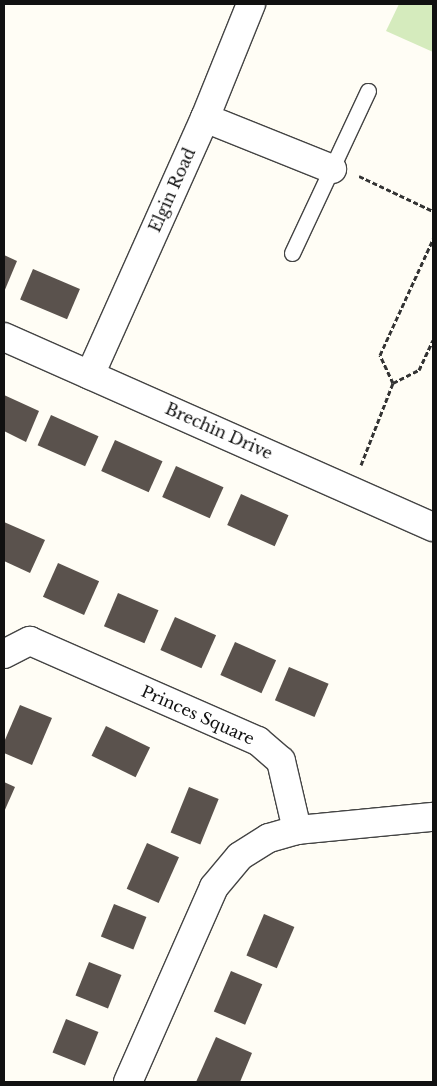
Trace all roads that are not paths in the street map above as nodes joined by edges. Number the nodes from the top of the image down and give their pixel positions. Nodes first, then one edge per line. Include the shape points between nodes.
1 (251, 4) edge
2 (368, 91) dead end
3 (205, 118) junction
4 (332, 169) junction
5 (292, 253) dead end
6 (4, 337) edge
7 (90, 374) junction
8 (433, 527) edge
9 (4, 654) edge
10 (433, 817) edge
11 (296, 830) junction
12 (128, 1082) edge

1 - 3 street, Elgin Road
2 - 4 lane
3 - 4 street
3 - 7 street, Elgin Road
4 - 5 lane
6 - 7 street, Brechin Drive
7 - 8 street, Brechin Drive
9 - 11 street, Princes Square via 30,641 258,741 281,761
10 - 11 street
11 - 12 street via 269,838 240,856 214,887

